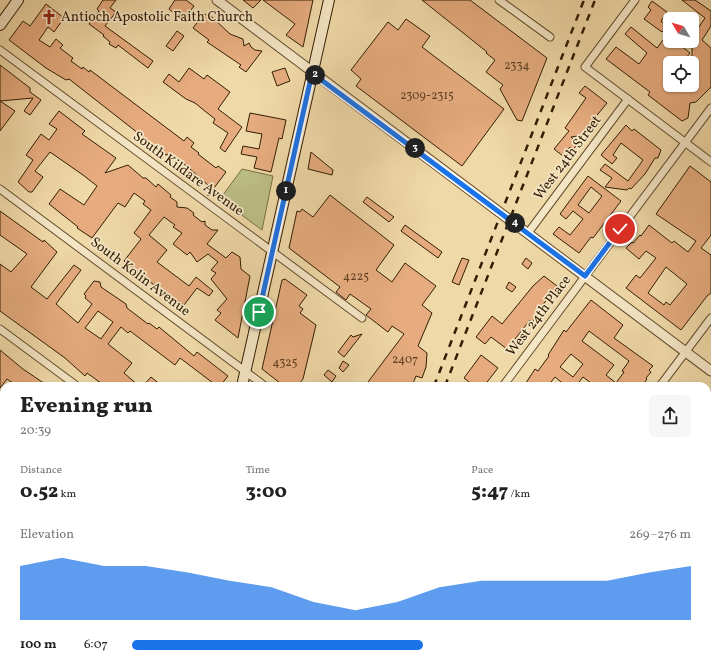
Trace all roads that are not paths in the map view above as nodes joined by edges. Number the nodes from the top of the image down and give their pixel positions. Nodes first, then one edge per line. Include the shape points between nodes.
1 (18, 0) edge
2 (217, 0) edge
3 (329, 0) edge
4 (499, 0) edge
5 (635, 0) edge
6 (0, 25) edge
7 (550, 37) dead end
8 (0, 50) edge
9 (312, 73) junction
10 (628, 100) junction
11 (711, 108) edge
12 (685, 142) junction
13 (711, 162) edge
14 (0, 189) edge
15 (528, 233) junction
16 (272, 252) junction
17 (585, 276) junction
18 (362, 318) dead end
19 (711, 318) edge
20 (0, 329) edge
21 (686, 352) junction
22 (245, 371) junction
23 (711, 371) edge
24 (72, 382) edge
25 (243, 382) edge
26 (260, 382) edge
27 (506, 382) edge
28 (663, 382) edge

1 - 6 main road
2 - 9 street
3 - 9 main road
4 - 7 street
5 - 10 street via 585,67
8 - 16 street, South Kildare Avenue
9 - 15 street
9 - 16 main road
10 - 12 street
10 - 15 street, West 24th Street
11 - 12 street, West 24th Place
12 - 13 street
12 - 17 street, West 24th Place
14 - 22 street, South Kolin Avenue
15 - 17 street
16 - 18 street, South Kildare Avenue
16 - 22 main road
17 - 21 street
17 - 27 street, West 24th Place
19 - 21 street
20 - 24 street
21 - 23 street
21 - 28 street
22 - 25 main road
22 - 26 street, South Kolin Avenue

